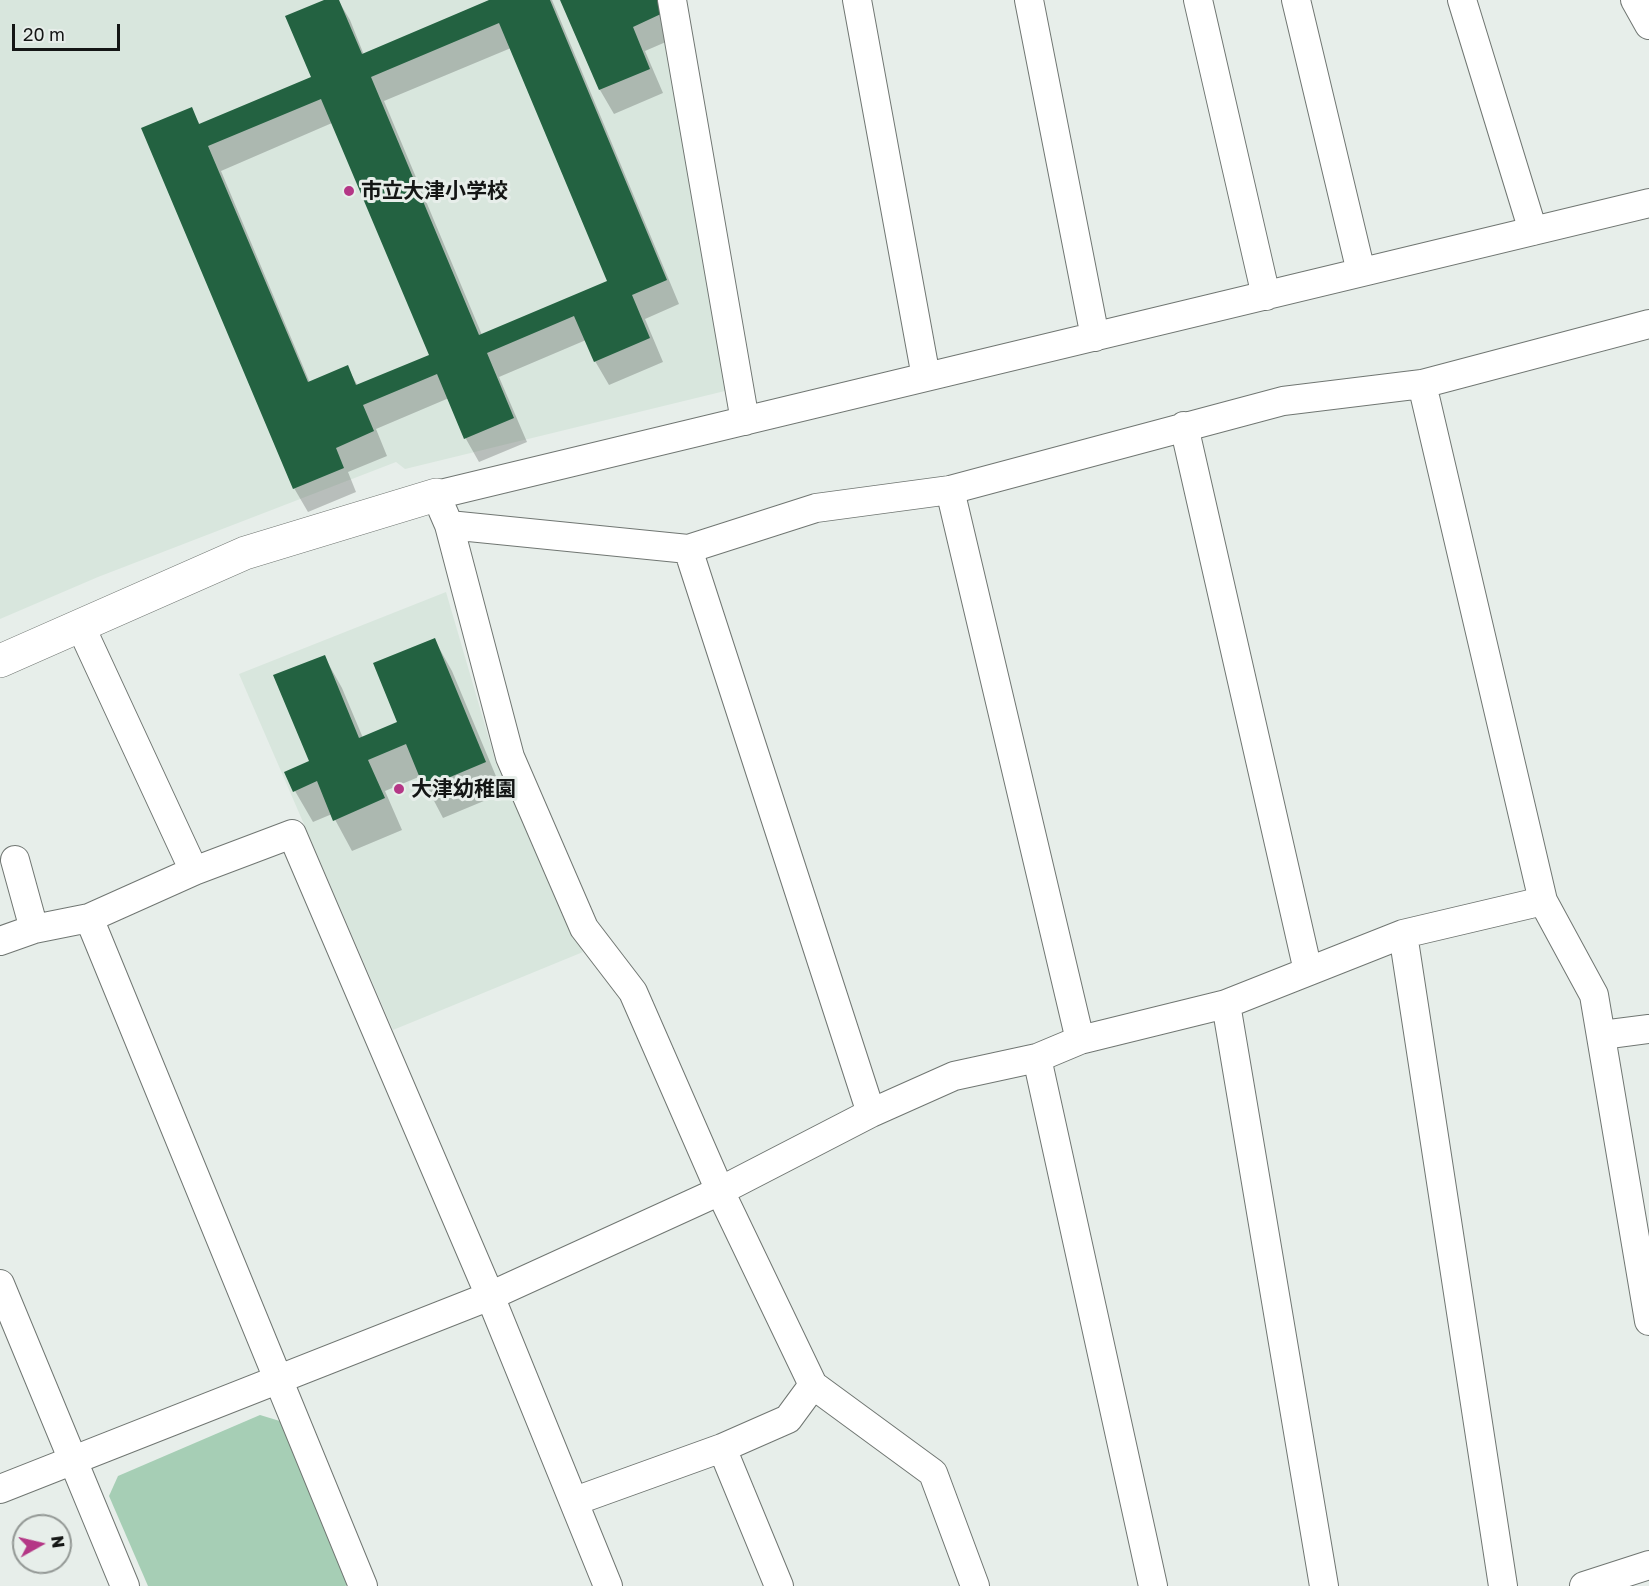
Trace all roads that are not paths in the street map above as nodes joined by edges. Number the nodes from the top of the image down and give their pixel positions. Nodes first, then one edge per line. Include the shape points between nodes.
1 (672, 0) edge
2 (857, 0) edge
3 (1029, 0) edge
4 (1198, 0) edge
5 (1296, 0) edge
6 (1462, 0) edge
7 (1635, 0) edge
8 (1649, 25) edge
9 (1649, 203) edge
10 (1533, 231) junction
11 (1361, 272) junction
12 (1266, 296) junction
13 (1649, 324) edge
14 (1095, 337) junction
15 (926, 377) junction
16 (1422, 384) junction
17 (745, 421) junction
18 (1184, 426) junction
19 (950, 490) junction
20 (436, 495) junction
21 (449, 525) junction
22 (688, 549) junction
23 (80, 625) junction
24 (0, 661) edge
25 (15, 860) dead end
26 (194, 871) junction
27 (1543, 901) junction
28 (89, 918) junction
29 (34, 929) junction
30 (1403, 933) junction
31 (0, 941) edge
32 (1308, 971) junction
33 (1226, 1004) junction
34 (1649, 1029) edge
35 (1602, 1035) junction
36 (1080, 1040) junction
37 (1037, 1058) junction
38 (871, 1113) junction
39 (720, 1191) junction
40 (0, 1284) edge
41 (490, 1296) junction
42 (1649, 1321) edge
43 (278, 1380) junction
44 (813, 1385) junction
45 (722, 1448) junction
46 (73, 1460) junction
47 (0, 1489) edge
48 (574, 1500) junction
49 (1649, 1565) edge
50 (125, 1586) edge
51 (363, 1586) edge
52 (608, 1586) edge
53 (779, 1586) edge
54 (975, 1586) edge
55 (1154, 1586) edge
56 (1324, 1586) edge
57 (1503, 1586) edge
58 (1584, 1586) edge

1 - 17 street
2 - 15 street
3 - 14 street
4 - 12 street
5 - 11 street
6 - 10 street
7 - 8 street
9 - 10 street
10 - 11 street
11 - 12 street
12 - 14 street
13 - 16 street
14 - 15 street
15 - 17 street
16 - 18 street via 1283,401
16 - 27 street
17 - 20 street
18 - 19 street
18 - 32 street
19 - 22 street via 816,508
19 - 36 street
20 - 21 street
20 - 23 street via 245,553
21 - 22 street
21 - 39 street via 510,757 584,928 633,992
22 - 38 street
23 - 24 street
23 - 26 street
25 - 29 street
26 - 28 street
26 - 41 street via 291,834
27 - 30 street
27 - 35 street via 1594,995
28 - 29 street
28 - 43 street
29 - 31 street
30 - 32 street
30 - 57 street
32 - 33 street
33 - 36 street
33 - 56 street
34 - 35 street
35 - 42 street
36 - 37 street
37 - 38 street via 954,1076
37 - 55 street
38 - 39 street
39 - 41 street
39 - 44 street
40 - 46 street
41 - 43 street
41 - 48 street
43 - 46 street
43 - 51 street
44 - 45 street via 788,1419
44 - 54 street via 933,1473
45 - 48 street
45 - 53 street
46 - 47 street
46 - 50 street
48 - 52 street
49 - 58 street

